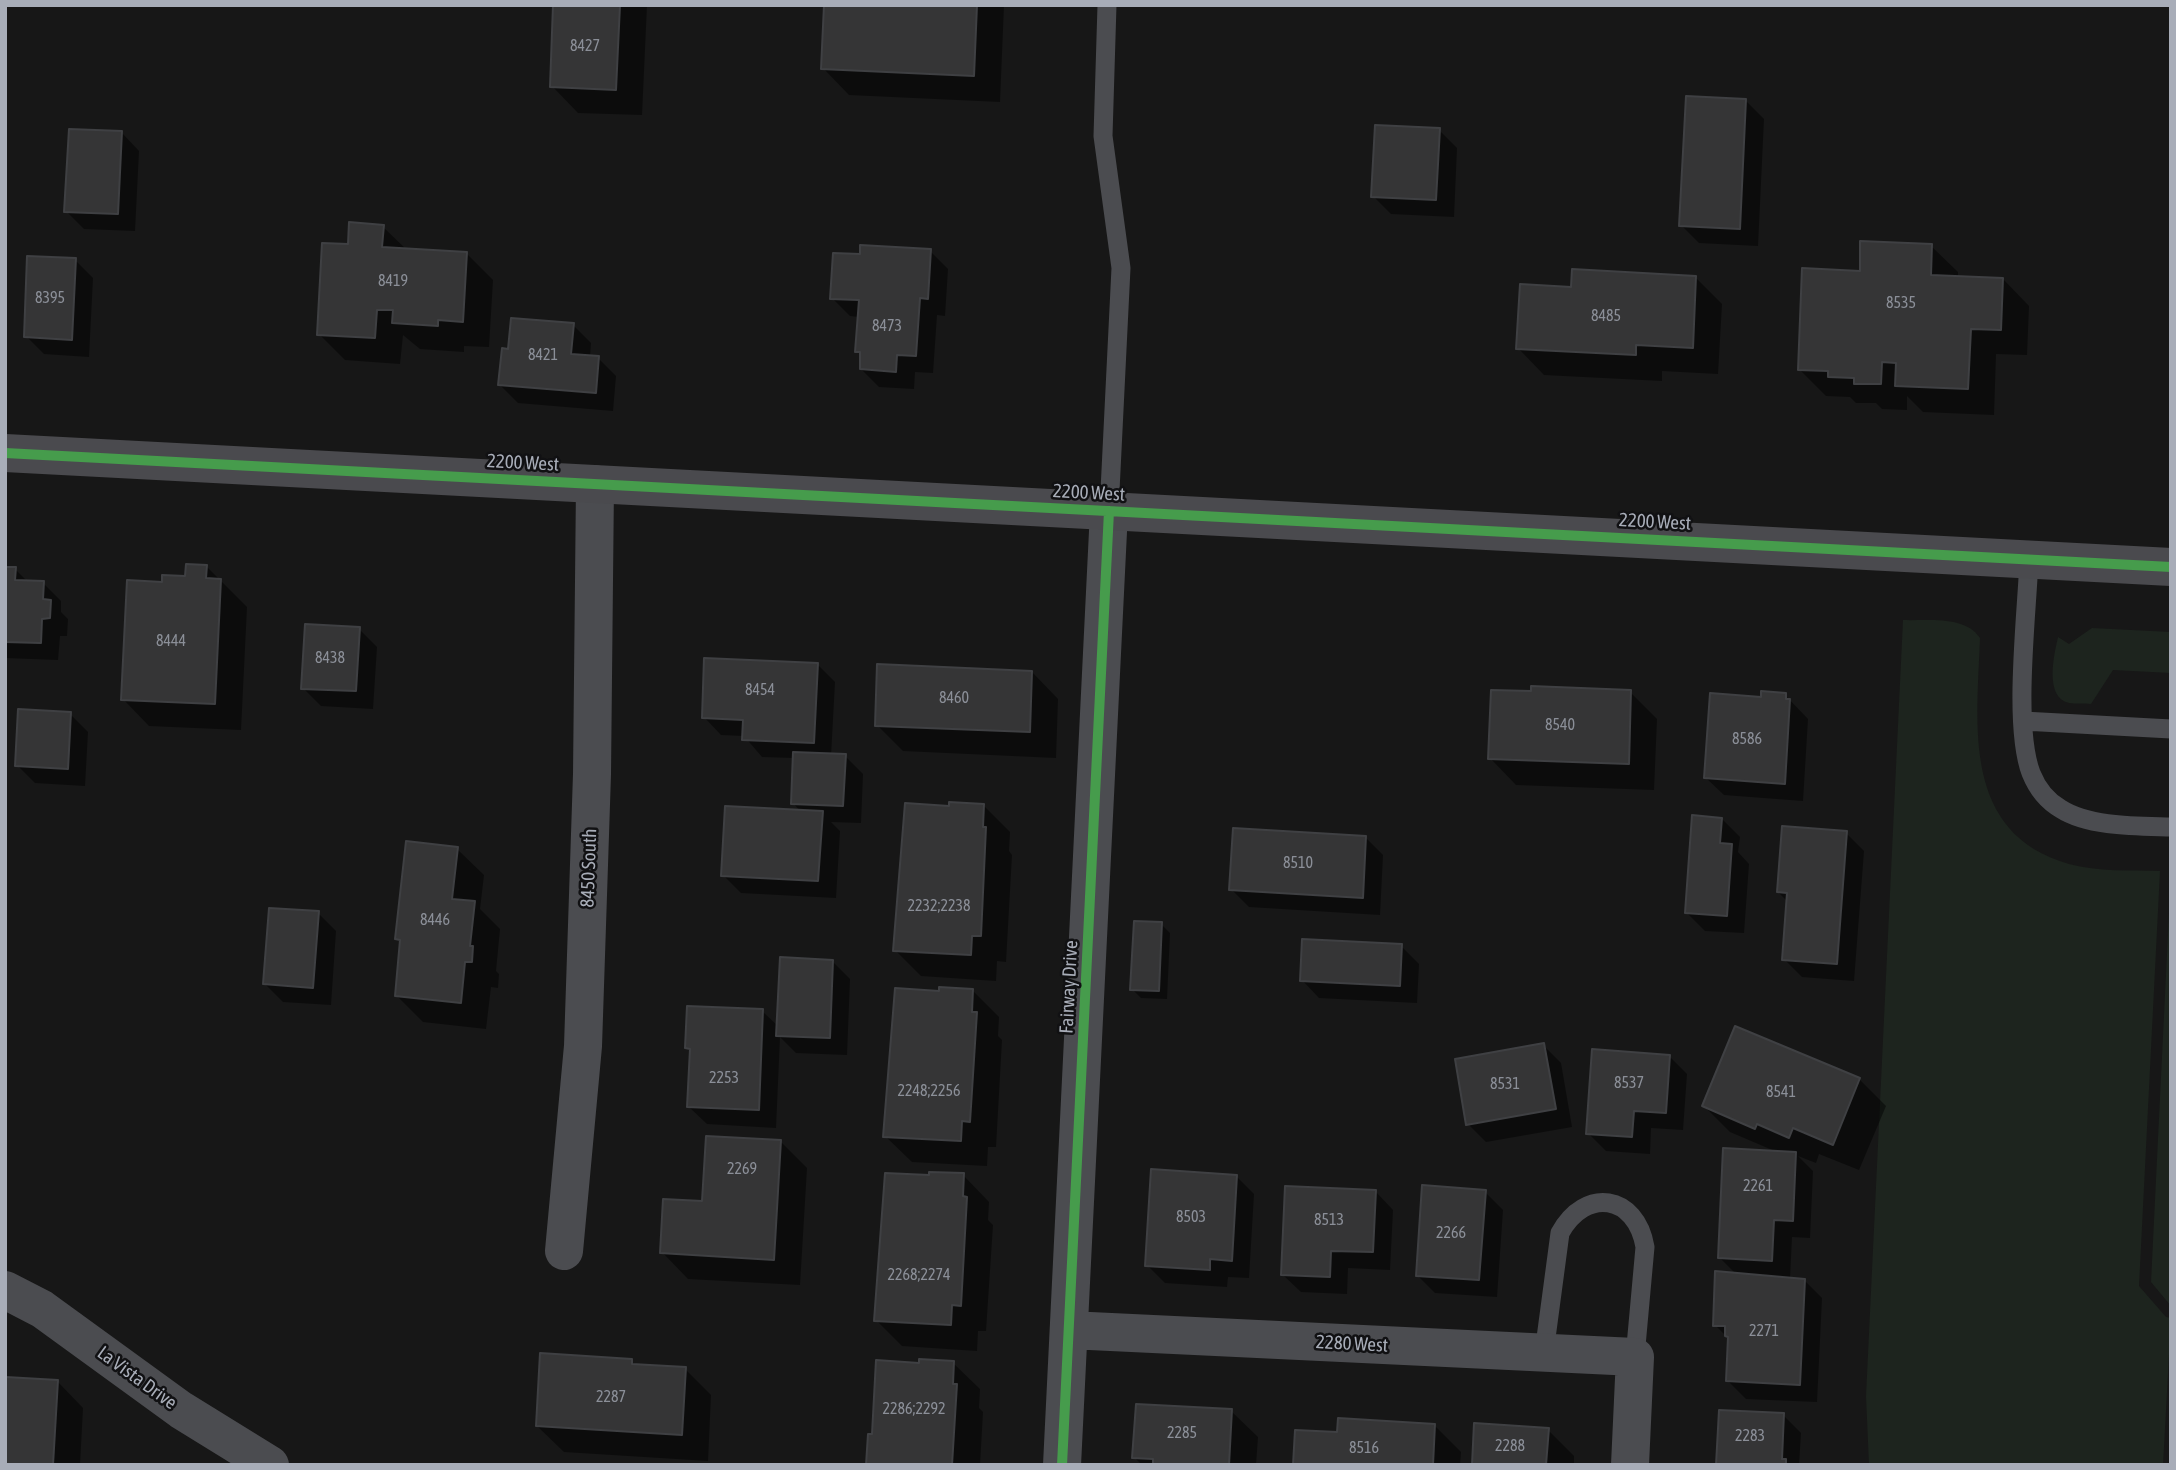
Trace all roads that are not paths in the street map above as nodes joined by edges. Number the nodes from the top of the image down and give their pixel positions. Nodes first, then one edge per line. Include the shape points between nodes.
1 (1107, 5) edge
2 (5, 453) edge
3 (595, 484) junction
4 (1109, 511) junction
5 (2029, 559) junction
6 (2171, 567) edge
7 (2023, 721) junction
8 (2171, 729) edge
9 (2171, 827) edge
10 (564, 1251) dead end
11 (5, 1290) edge
12 (1069, 1330) junction
13 (1544, 1353) junction
14 (1635, 1357) junction
15 (270, 1465) edge
16 (1062, 1465) edge
17 (1630, 1465) edge

1 - 4 lane via 1103,136 1121,268
2 - 3 street, 2200 West
3 - 4 street, 2200 West
3 - 10 street, 8450 South via 583,1046
4 - 5 street, 2200 West
4 - 12 street, Fairway Drive
5 - 6 street, 2200 West
5 - 7 lane
7 - 8 lane
7 - 9 lane via 2031,773 2041,793 2062,811 2109,824
11 - 15 street, La Vista Drive via 42,1309 181,1410
12 - 13 street, 2280 West
12 - 16 street, Fairway Drive
13 - 14 street, 2280 West
13 - 14 lane via 1560,1233 1569,1217 1583,1206 1601,1202 1620,1206 1634,1216 1642,1230
14 - 17 street

